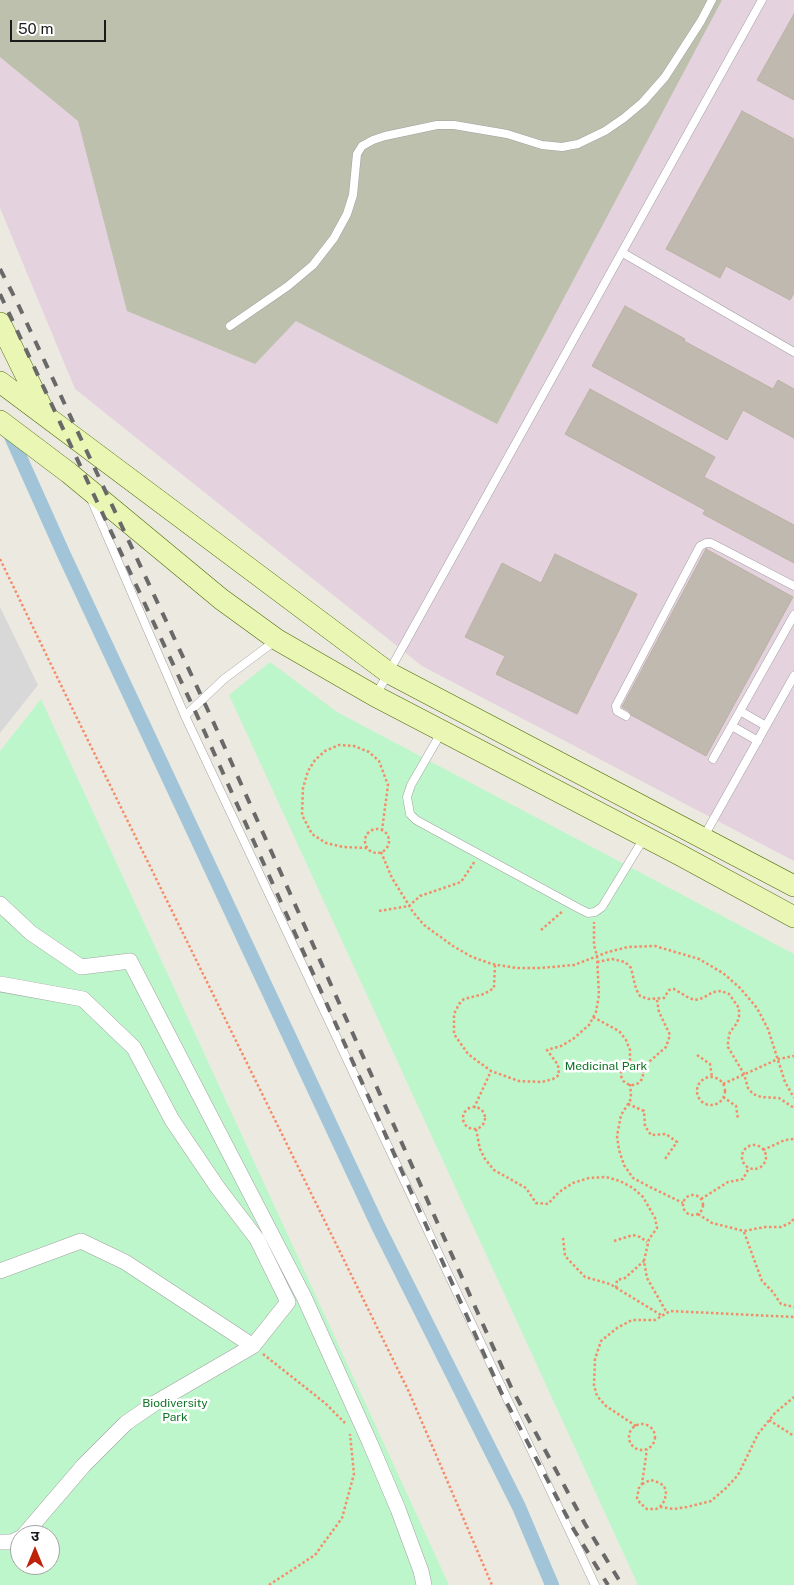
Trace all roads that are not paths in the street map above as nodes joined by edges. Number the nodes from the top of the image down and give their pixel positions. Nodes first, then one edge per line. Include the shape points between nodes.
1 (712, 0) edge
2 (762, 0) edge
3 (623, 252) junction
4 (0, 322) edge
5 (230, 326) dead end
6 (794, 352) edge
7 (0, 382) edge
8 (41, 413) junction
9 (0, 420) edge
10 (86, 487) junction
11 (794, 586) edge
12 (794, 615) edge
13 (276, 640) junction
14 (389, 673) junction
15 (794, 676) edge
16 (375, 696) junction
17 (740, 711) junction
18 (185, 716) junction
19 (626, 716) dead end
20 (732, 726) junction
21 (766, 726) junction
22 (442, 731) junction
23 (758, 741) junction
24 (713, 759) dead end
25 (645, 837) junction
26 (703, 838) junction
27 (794, 886) edge
28 (0, 904) edge
29 (794, 917) edge
30 (0, 984) edge
31 (0, 1271) edge
32 (253, 1346) junction
33 (33, 1525) edge
34 (424, 1585) edge
35 (595, 1585) edge

1 - 5 lane via 666,77 643,102 605,131 578,144 562,147 542,145 507,134 437,125 386,136 362,146 353,195 334,238 313,265
2 - 3 lane
3 - 6 lane
3 - 14 lane
4 - 8 street
7 - 8 street
8 - 14 street
9 - 10 street
10 - 13 street via 221,599
10 - 18 lane
11 - 19 lane via 711,543 700,546 616,706 617,711
12 - 17 lane
13 - 16 street
13 - 18 lane via 224,679
14 - 16 lane
14 - 26 street
15 - 21 lane
16 - 22 street
17 - 20 lane
17 - 21 lane
18 - 35 lane
20 - 23 lane
20 - 24 lane
21 - 23 lane
22 - 25 street
22 - 25 lane via 411,785 407,797 410,814 588,913 602,907
23 - 26 lane
25 - 29 street
26 - 27 street
28 - 34 street via 31,933 80,967 130,960 304,1297 398,1509
30 - 32 street via 83,999 134,1048 172,1120 257,1239 288,1302
31 - 32 street via 82,1241 125,1262
32 - 33 street via 126,1423 84,1465

